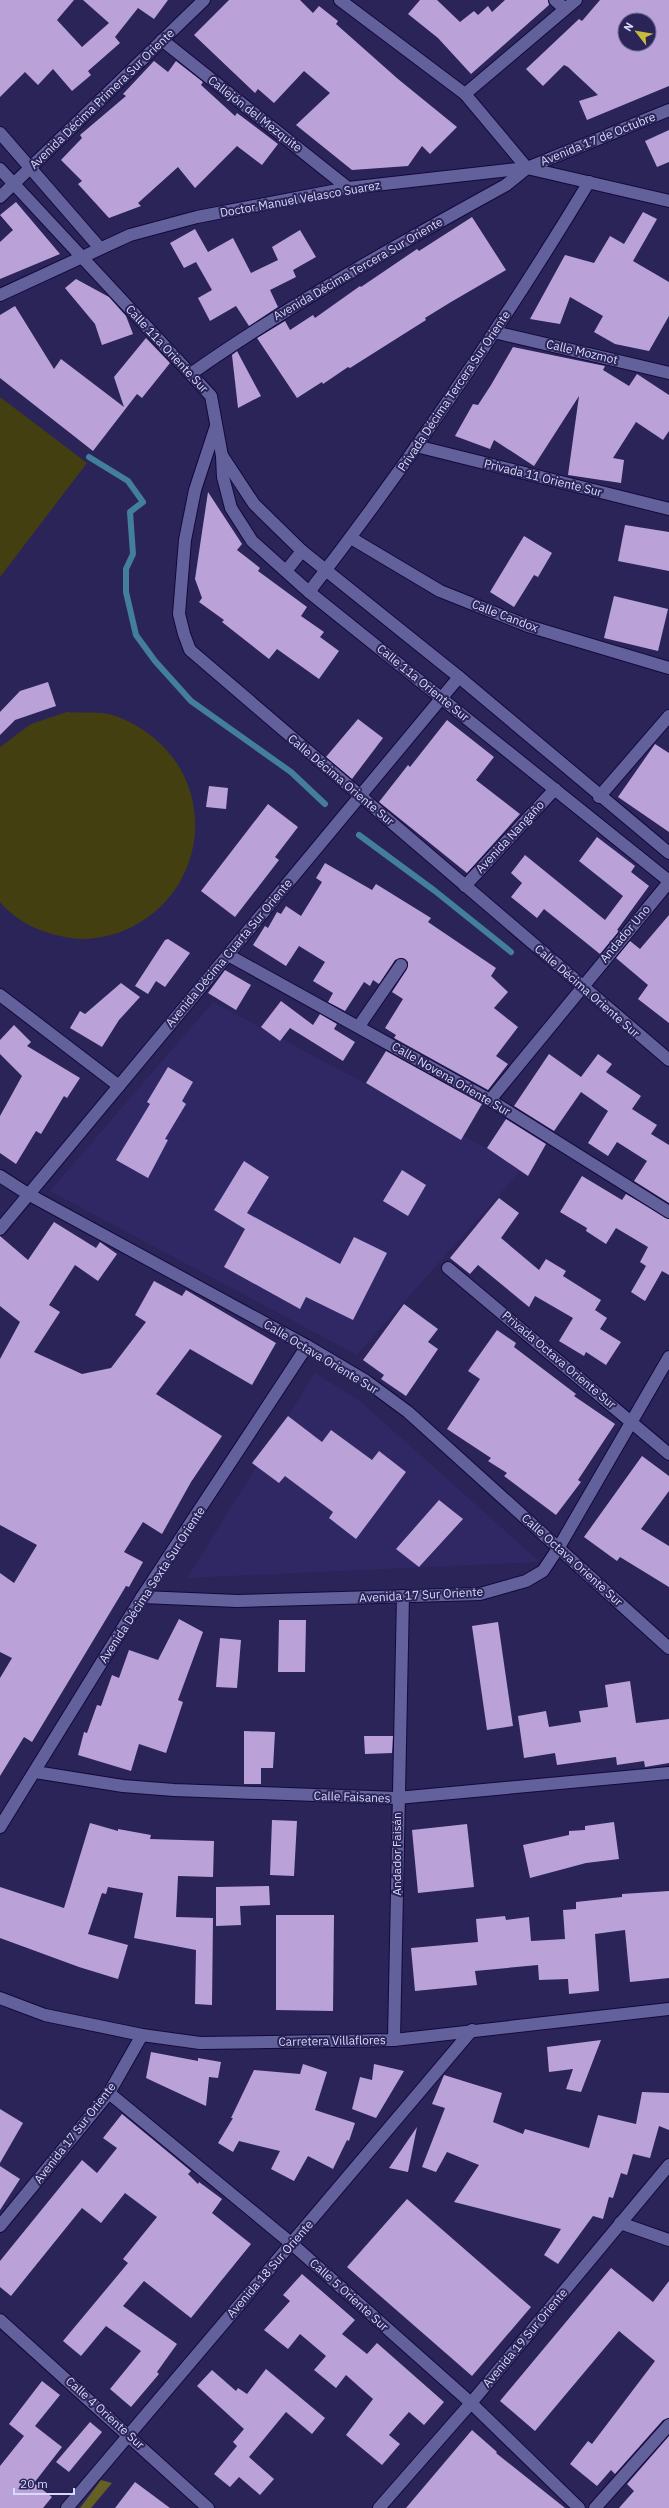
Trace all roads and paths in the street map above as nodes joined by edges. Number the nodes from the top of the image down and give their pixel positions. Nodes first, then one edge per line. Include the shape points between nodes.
1 (204, 0) edge
2 (340, 0) edge
3 (555, 0) edge
4 (576, 0) edge
5 (565, 9) junction
6 (162, 40) junction
7 (465, 94) junction
8 (669, 110) edge
9 (0, 133) edge
10 (30, 168) junction
11 (527, 168) junction
12 (0, 169) edge
13 (589, 182) junction
14 (14, 184) junction
15 (348, 188) junction
16 (0, 198) edge
17 (669, 202) edge
18 (100, 247) junction
19 (80, 258) junction
20 (0, 295) edge
21 (494, 332) junction
22 (192, 373) junction
23 (669, 373) edge
24 (216, 424) junction
25 (416, 446) junction
26 (222, 456) junction
27 (669, 509) edge
28 (351, 538) junction
29 (302, 551) junction
30 (326, 570) junction
31 (286, 571) junction
32 (309, 592) junction
33 (669, 668) edge
34 (459, 677) junction
35 (441, 698) junction
36 (669, 716) edge
37 (554, 789) junction
38 (360, 796) junction
39 (600, 797) junction
40 (669, 853) edge
41 (669, 881) edge
42 (465, 886) junction
43 (228, 954) junction
44 (401, 965) dead end
45 (582, 986) junction
46 (0, 995) edge
47 (359, 1026) junction
48 (669, 1060) edge
49 (119, 1086) junction
50 (490, 1100) junction
51 (0, 1176) edge
52 (28, 1194) junction
53 (669, 1212) edge
54 (0, 1229) edge
55 (448, 1268) dead end
56 (307, 1346) junction
57 (669, 1357) edge
58 (633, 1422) junction
59 (669, 1454) edge
60 (559, 1547) junction
61 (403, 1596) junction
62 (142, 1597) junction
63 (669, 1648) edge
64 (35, 1772) junction
65 (669, 1773) edge
66 (397, 1798) junction
67 (0, 1827) edge
68 (0, 1998) edge
69 (669, 2009) edge
70 (472, 2030) junction
71 (142, 2035) junction
72 (394, 2040) junction
73 (109, 2093) junction
74 (669, 2165) edge
75 (620, 2223) junction
76 (0, 2226) edge
77 (669, 2240) edge
78 (292, 2244) junction
79 (0, 2320) edge
80 (470, 2403) junction
81 (669, 2425) edge
82 (128, 2434) junction
83 (67, 2508) edge
84 (208, 2508) edge
85 (379, 2508) edge
86 (579, 2508) edge
87 (595, 2508) edge

1 - 6 street, Avenida Décima Primera Sur Oriente
2 - 7 street
3 - 5 street
4 - 5 street
5 - 7 street
6 - 10 street, Avenida Décima Primera Sur Oriente
6 - 15 street, Callejón del Mezquite
7 - 11 street
8 - 11 street, Avenida 17 de Octubre
9 - 10 street
10 - 14 street, Avenida Décima Primera Sur Oriente
10 - 18 street
11 - 13 street
11 - 15 street, Doctor Manuel Velasco Suarez
11 - 22 street, Avenida Décima Tercera Sur Oriente via 506,185 356,268 251,331
12 - 14 street, Calle 11a Oriente Sur
13 - 17 street
13 - 21 street, Privada Décima Tercera Sur Oriente
14 - 16 street, Avenida Décima Primera Sur Oriente
14 - 19 street, Calle 11a Oriente Sur
15 - 18 street, Doctor Manuel Velasco Suarez via 197,217 130,235
18 - 19 street, Doctor Manuel Velasco Suarez
19 - 20 street
19 - 22 street, Calle 11a Oriente Sur
21 - 23 street, Calle Mozmot
21 - 25 street, Privada Décima Tercera Sur Oriente
22 - 24 street, Calle 11a Oriente Sur via 211,396
24 - 26 street, Calle 11a Oriente Sur
24 - 38 street, Calle Décima Oriente Sur via 195,490 185,540 179,614 190,650
25 - 27 street, Privada 11 Oriente Sur
25 - 28 street, Privada Décima Tercera Sur Oriente
26 - 29 street, Calle 11a Oriente Sur via 254,504
26 - 31 street, Calle 11a Oriente Sur via 223,477 231,508 252,542
28 - 30 street, Privada Décima Tercera Sur Oriente
28 - 33 street, Calle Candox via 440,591 528,626
29 - 30 street, Calle 11a Oriente Sur
29 - 31 street
30 - 32 street, Privada Décima Tercera Sur Oriente
30 - 34 street, Calle 11a Oriente Sur
31 - 32 street, Calle 11a Oriente Sur
32 - 35 street, Calle 11a Oriente Sur
34 - 35 street, Avenida Décima Cuarta Sur Oriente
34 - 39 street, Calle 11a Oriente Sur
35 - 37 street, Calle 11a Oriente Sur
35 - 38 street, Avenida Décima Cuarta Sur Oriente
36 - 39 street
37 - 41 street, Calle 11a Oriente Sur
37 - 42 street, Avenida Nangaño
38 - 42 street, Calle Décima Oriente Sur
38 - 43 street, Avenida Décima Cuarta Sur Oriente
39 - 40 street, Calle 11a Oriente Sur
41 - 45 street, Andador Uno
42 - 45 street, Calle Décima Oriente Sur
43 - 47 street, Calle Novena Oriente Sur
43 - 49 street, Avenida Décima Cuarta Sur Oriente
44 - 47 street
45 - 48 street, Calle Décima Oriente Sur
45 - 50 street
46 - 49 street
47 - 50 street, Calle Novena Oriente Sur
49 - 52 street, Avenida Décima Cuarta Sur Oriente
50 - 53 street, Calle Novena Oriente Sur
51 - 52 street
52 - 54 street, Avenida Décima Cuarta Sur Oriente
52 - 56 street, Calle Octava Oriente Sur
55 - 58 street, Privada Octava Oriente Sur
56 - 60 street, Calle Octava Oriente Sur via 366,1381 408,1412
56 - 62 street, Avenida Décima Sexta Sur Oriente
57 - 58 street, Avenida 17 Sur Oriente
58 - 59 street, Privada Octava Oriente Sur
58 - 60 street, Avenida 17 Sur Oriente
60 - 61 street, Avenida 17 Sur Oriente via 543,1571 526,1581 480,1594
60 - 63 street, Calle Octava Oriente Sur
61 - 62 street, Avenida 17 Sur Oriente via 237,1601
61 - 66 street, Andador Faisán
62 - 64 street, Avenida Décima Sexta Sur Oriente
64 - 66 street, Calle Faisanes via 167,1790
64 - 67 street, Avenida Décima Sexta Sur Oriente
65 - 66 street, Calle Faisanes
66 - 72 street, Andador Faisán
68 - 71 street, Carretera Villaflores via 45,2015
69 - 70 street, Carretera Villaflores
70 - 72 street, Carretera Villaflores
70 - 78 street, Avenida 18 Sur Oriente
71 - 72 street, Carretera Villaflores via 200,2043
71 - 73 street, Avenida 17 Sur Oriente
73 - 76 street, Avenida 17 Sur Oriente
73 - 78 street, Calle 5 Oriente Sur
74 - 75 street, Avenida 19 Sur Oriente
75 - 77 street
75 - 80 street, Avenida 19 Sur Oriente
78 - 80 street, Calle 5 Oriente Sur
78 - 82 street, Avenida 18 Sur Oriente
79 - 82 street, Calle 4 Oriente Sur
80 - 85 street, Avenida 19 Sur Oriente
80 - 86 street, Calle 5 Oriente Sur
81 - 87 street
82 - 83 street, Avenida 18 Sur Oriente
82 - 84 street, Calle 4 Oriente Sur

